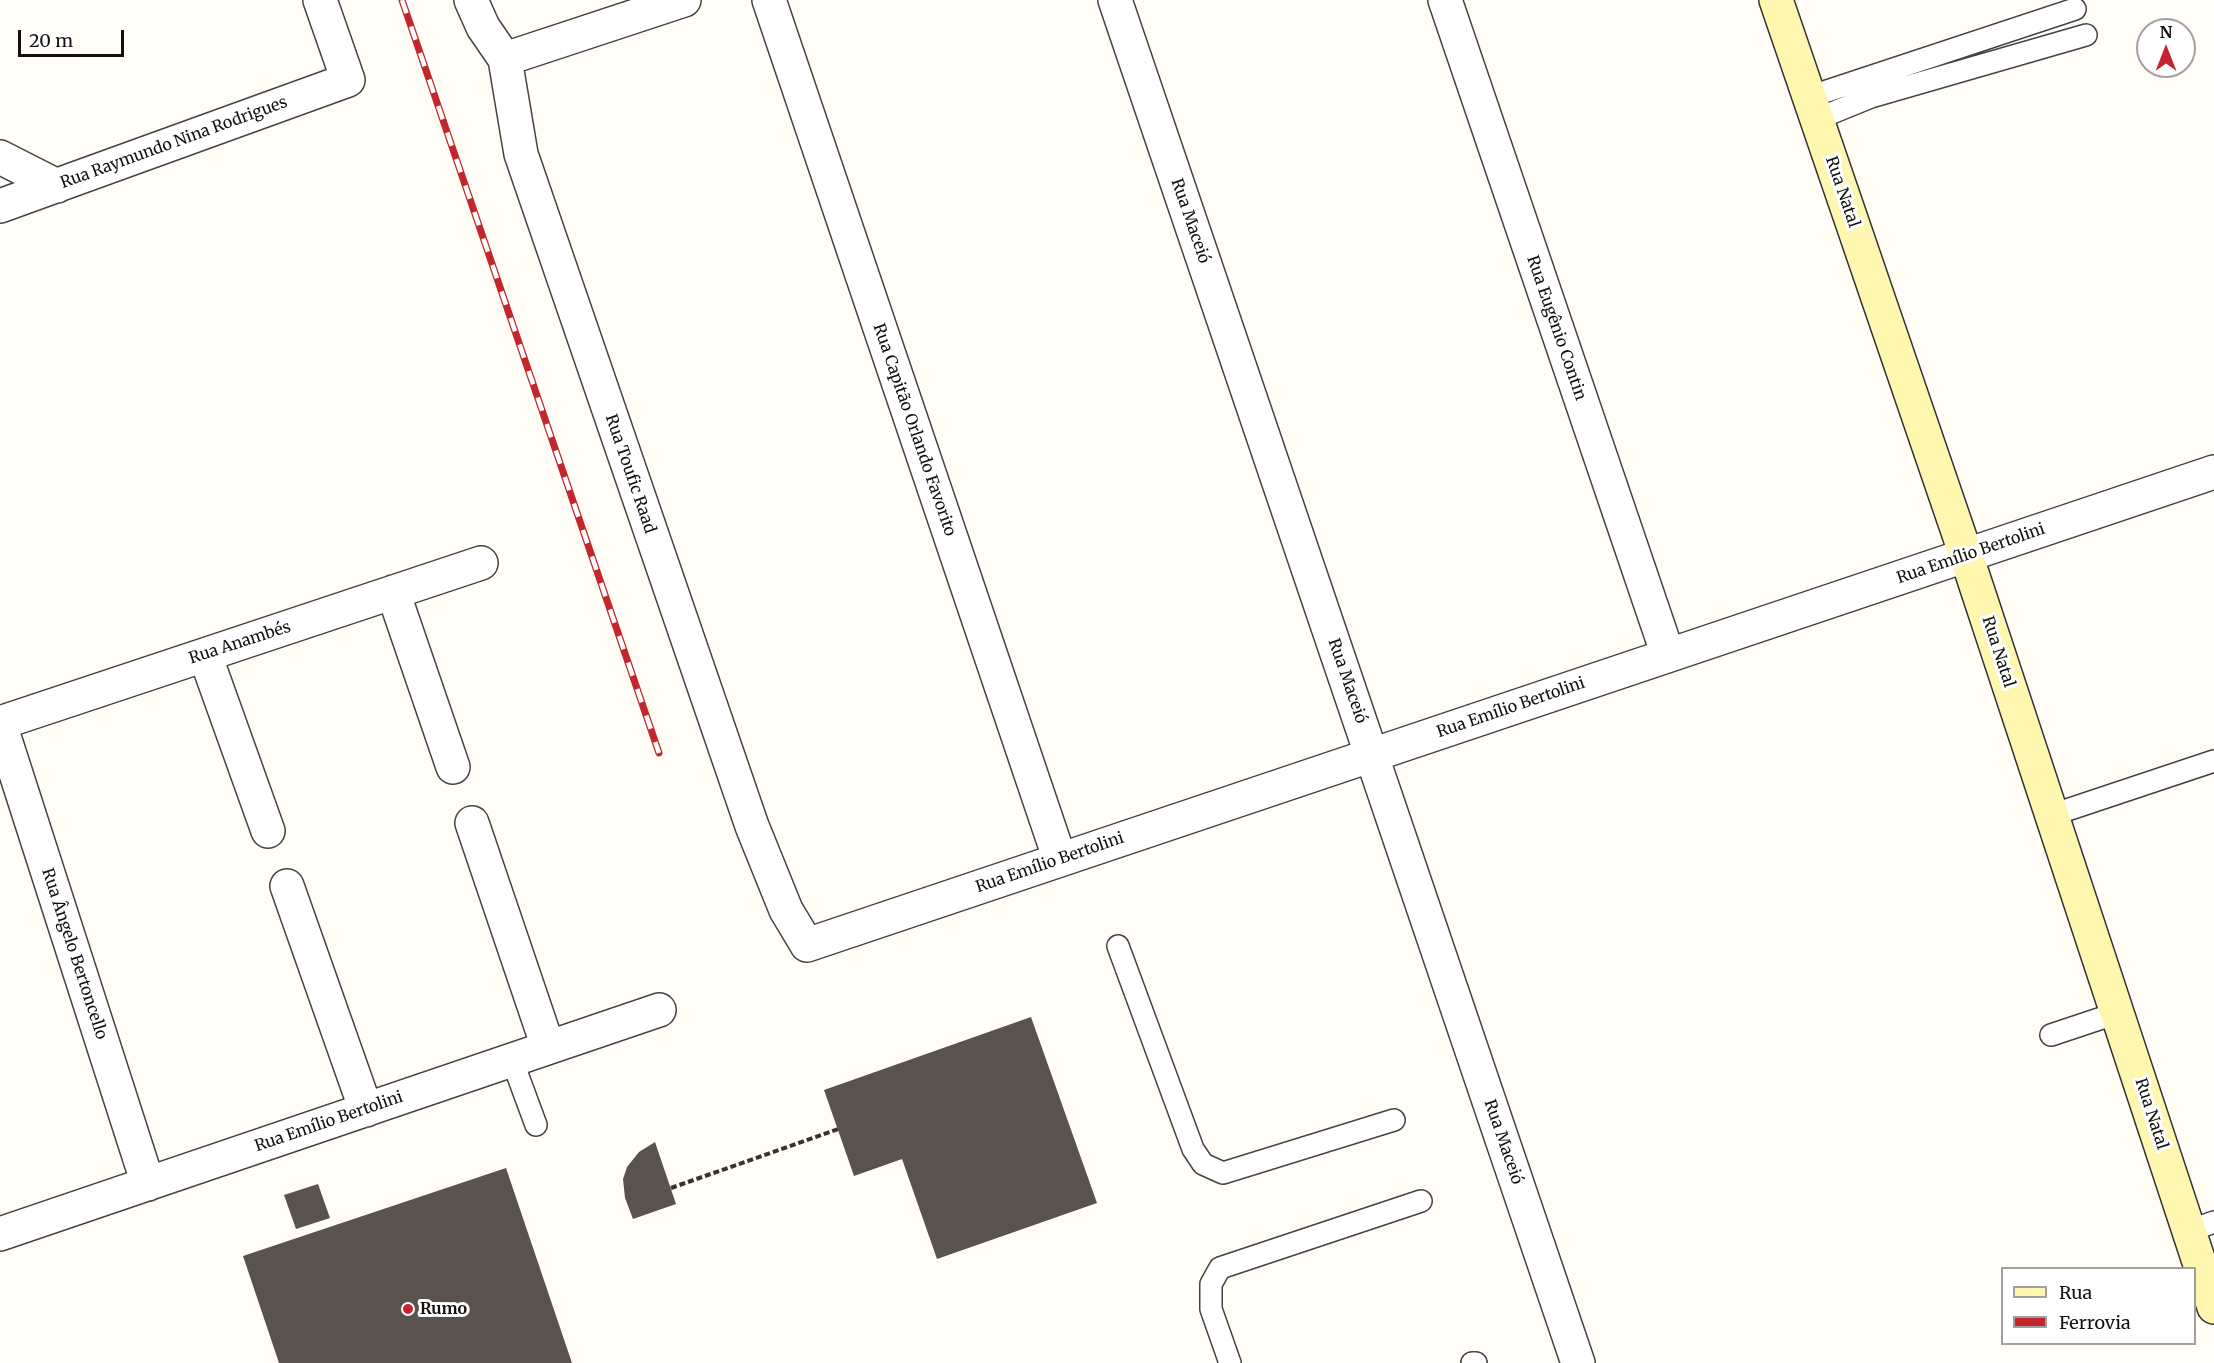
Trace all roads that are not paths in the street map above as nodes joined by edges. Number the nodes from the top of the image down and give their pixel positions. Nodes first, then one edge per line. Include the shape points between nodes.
1 (320, 0) edge
2 (471, 0) edge
3 (769, 0) edge
4 (1115, 0) edge
5 (1445, 0) edge
6 (1776, 0) edge
7 (672, 2) edge
8 (2075, 9) dead end
9 (2086, 35) dead end
10 (505, 58) junction
11 (1813, 108) junction
12 (0, 157) edge
13 (57, 186) junction
14 (0, 206) edge
15 (2214, 472) edge
16 (1966, 555) junction
17 (481, 563) dead end
18 (393, 592) junction
19 (205, 655) junction
20 (1668, 655) junction
21 (0, 723) edge
22 (1372, 755) junction
23 (2214, 761) edge
24 (453, 767) dead end
25 (2052, 815) junction
26 (471, 823) dead end
27 (268, 831) dead end
28 (1060, 860) junction
29 (287, 886) dead end
30 (807, 945) joint
31 (1118, 946) dead end
32 (659, 1010) dead end
33 (2117, 1013) junction
34 (2051, 1035) dead end
35 (548, 1047) junction
36 (512, 1060) junction
37 (366, 1110) junction
38 (1394, 1120) dead end
39 (536, 1125) dead end
40 (148, 1184) junction
41 (1421, 1201) dead end
42 (2201, 1226) edge
43 (0, 1234) edge
44 (2214, 1307) edge
45 (1230, 1363) edge
46 (1578, 1363) edge

1 - 13 street, Rua Raymundo Nina Rodrigues via 348,80
2 - 10 street, Rua Toufic Raad via 483,27
3 - 28 street, Rua Capitão Orlando Favorito
4 - 22 street, Rua Maceió
5 - 20 street, Rua Eugênio Contin
6 - 11 street, Rua Natal
7 - 10 street
8 - 11 lane
9 - 11 lane via 1871,97
10 - 30 street, Rua Toufic Raad via 521,154 533,194 752,826 786,910
11 - 16 street, Rua Natal
12 - 13 street
13 - 14 street, Rua Raymundo Nina Rodrigues
15 - 16 street, Rua Emílio Bertolini
16 - 20 street, Rua Emílio Bertolini
16 - 25 street, Rua Natal
17 - 18 street, Rua Anambés
18 - 19 street, Rua Anambés
18 - 24 street
19 - 21 street, Rua Anambés
19 - 27 street
20 - 22 street, Rua Emílio Bertolini
21 - 40 street, Rua Ângelo Bertoncello
22 - 28 street, Rua Emílio Bertolini
22 - 46 street, Rua Maceió
23 - 25 lane
25 - 33 street, Rua Natal
26 - 35 street
28 - 30 street, Rua Emílio Bertolini
29 - 37 street
31 - 38 lane via 1192,1149 1203,1164 1223,1173
32 - 35 street, Rua Emílio Bertolini
33 - 34 lane
33 - 42 street, Rua Natal
35 - 36 street, Rua Emílio Bertolini
36 - 37 street, Rua Emílio Bertolini
36 - 39 lane
37 - 40 street, Rua Emílio Bertolini
40 - 43 street, Rua Emílio Bertolini
41 - 45 lane via 1220,1268 1211,1284 1211,1309
42 - 44 street, Rua Natal

